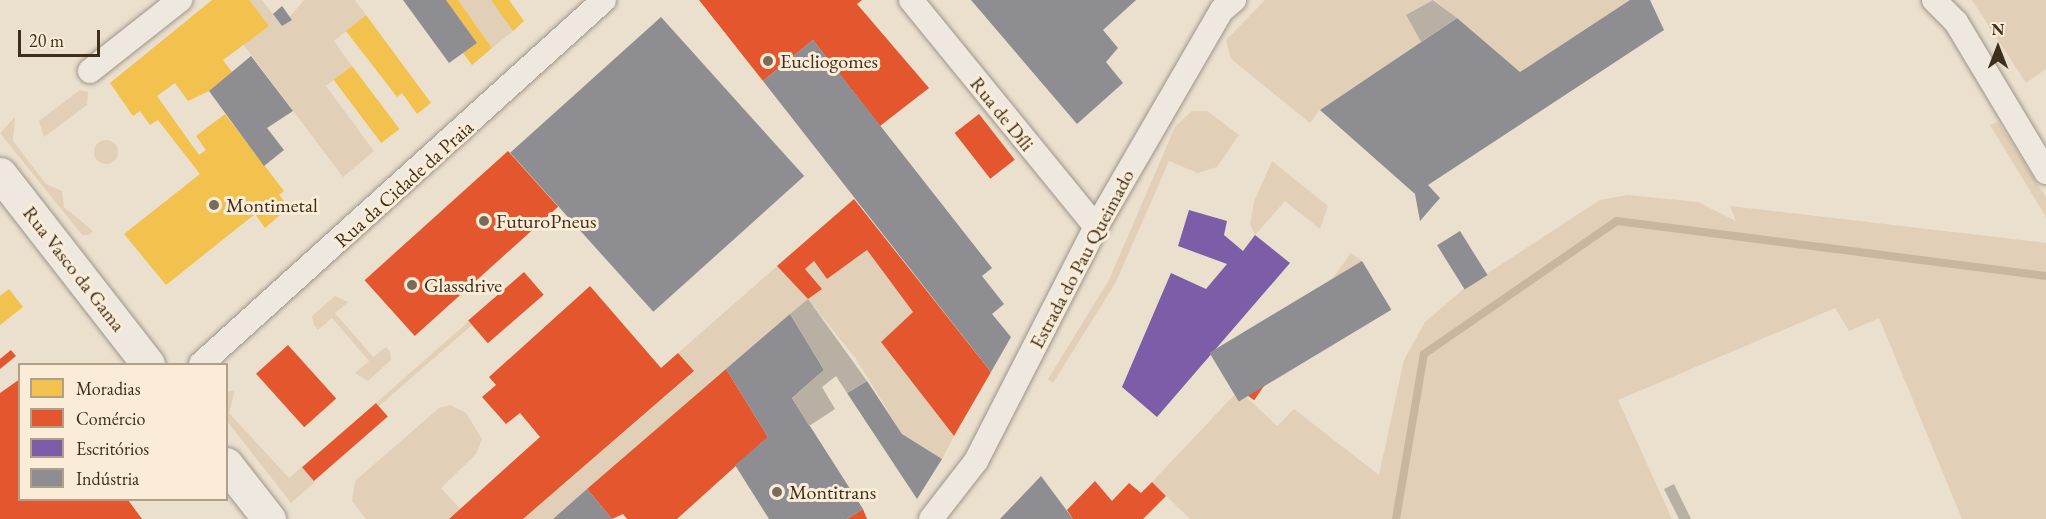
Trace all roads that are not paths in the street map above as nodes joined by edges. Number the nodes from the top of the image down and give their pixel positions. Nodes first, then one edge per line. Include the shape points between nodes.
1 (180, 0) edge
2 (604, 0) edge
3 (911, 0) edge
4 (1234, 0) edge
5 (1934, 0) edge
6 (90, 71) dead end
7 (2046, 172) edge
8 (0, 174) edge
9 (1096, 227) junction
10 (147, 363) edge
11 (202, 363) edge
12 (228, 468) edge
13 (269, 519) edge
14 (931, 519) edge

1 - 6 street
2 - 11 street, Rua da Cidade da Praia
3 - 9 street, Rua de Díli
4 - 9 street, Estrada do Pau Queimado via 1222,10
5 - 7 street via 1956,22
8 - 10 main road, Rua Vasco da Gama
9 - 14 street, Estrada do Pau Queimado via 976,461
12 - 13 main road

